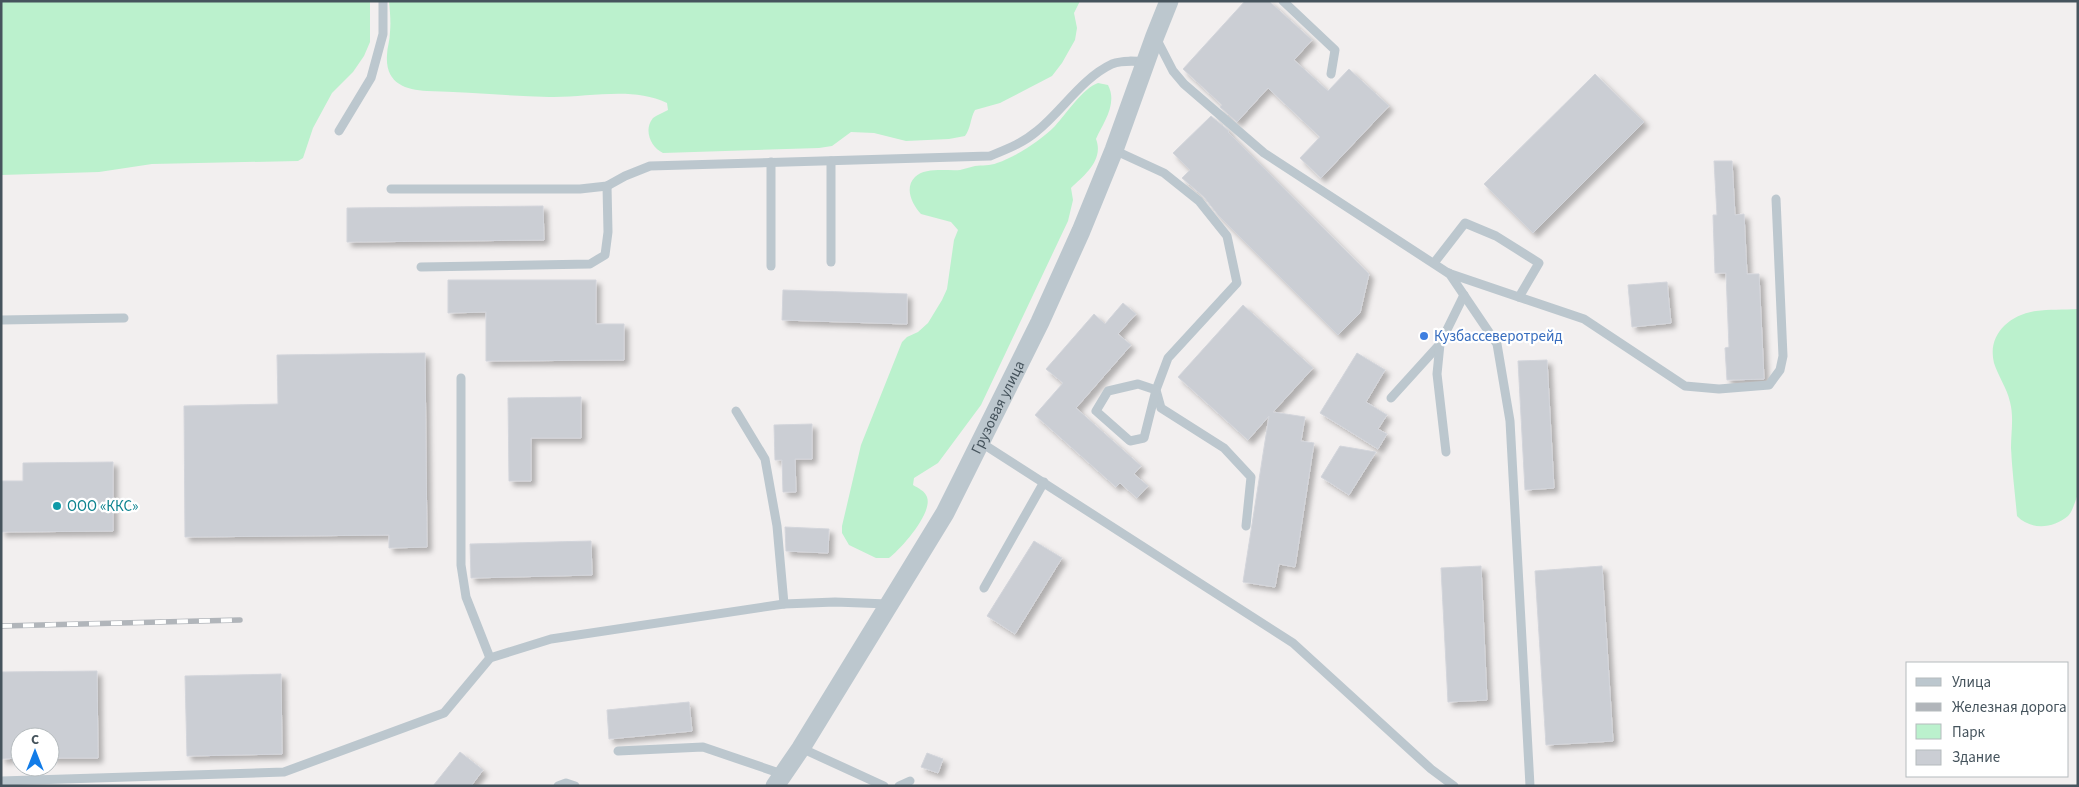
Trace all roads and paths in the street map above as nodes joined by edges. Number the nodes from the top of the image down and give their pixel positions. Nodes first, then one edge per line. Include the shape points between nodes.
1 (383, 1) edge
2 (1169, 1) edge
3 (1282, 1) edge
4 (1155, 36) junction
5 (1146, 62) junction
6 (1331, 74) dead end
7 (339, 131) dead end
8 (1114, 150) junction
9 (831, 161) junction
10 (771, 162) junction
11 (607, 186) junction
12 (391, 189) dead end
13 (1776, 199) dead end
14 (831, 262) dead end
15 (1434, 263) junction
16 (771, 266) dead end
17 (421, 267) dead end
18 (1448, 272) junction
19 (1464, 295) junction
20 (1519, 297) junction
21 (124, 318) dead end
22 (1, 320) edge
23 (1440, 344) junction
24 (461, 378) dead end
25 (1156, 390) junction
26 (1390, 398) dead end
27 (736, 411) dead end
28 (980, 442) junction
29 (1446, 452) dead end
30 (1044, 482) junction
31 (1246, 526) dead end
32 (984, 588) dead end
33 (784, 604) junction
34 (888, 604) junction
35 (490, 658) junction
36 (801, 748) junction
37 (618, 751) dead end
38 (779, 780) edge
39 (910, 781) dead end
40 (1, 782) edge
41 (558, 786) edge
42 (576, 786) edge
43 (884, 786) edge
44 (899, 786) edge
45 (1454, 786) edge
46 (1530, 786) edge

1 - 7 lane via 383,34 372,78
2 - 4 street, Грузовая улица
3 - 6 lane via 1335,50
4 - 5 street, Грузовая улица
4 - 15 lane via 1173,71 1184,84 1264,153
5 - 8 street, Грузовая улица
5 - 9 lane via 1112,64 1092,78 1038,130 1015,147 990,156
8 - 25 lane via 1164,173 1198,201 1227,236 1237,283 1168,358
8 - 28 street, Грузовая улица via 1040,322
9 - 10 lane
9 - 14 lane
10 - 11 lane via 650,166
10 - 16 lane
11 - 12 lane via 580,189
11 - 17 lane via 605,255 590,264
13 - 20 lane via 1783,356 1780,370 1769,385 1751,388 1685,386 1584,319
15 - 18 lane
15 - 20 lane via 1465,223 1496,236 1539,264
18 - 19 lane
18 - 20 lane
19 - 23 lane
19 - 46 lane via 1497,344 1510,421
21 - 22 lane
23 - 26 lane
23 - 29 lane via 1437,374
24 - 35 lane via 461,565 466,597
25 - 25 lane via 1144,438 1130,441 1096,411 1108,391 1138,384
25 - 31 lane via 1161,408 1224,448 1251,477
27 - 33 lane via 764,458 777,526
28 - 30 lane
28 - 34 street, Грузовая улица via 945,512
30 - 32 lane
30 - 45 lane via 1293,643
33 - 34 lane
33 - 35 lane via 551,639
34 - 36 street, Грузовая улица
35 - 40 lane via 444,713 284,772
36 - 38 street, Грузовая улица
36 - 43 lane
37 - 38 lane via 703,747
39 - 44 lane
41 - 42 lane via 566,783

